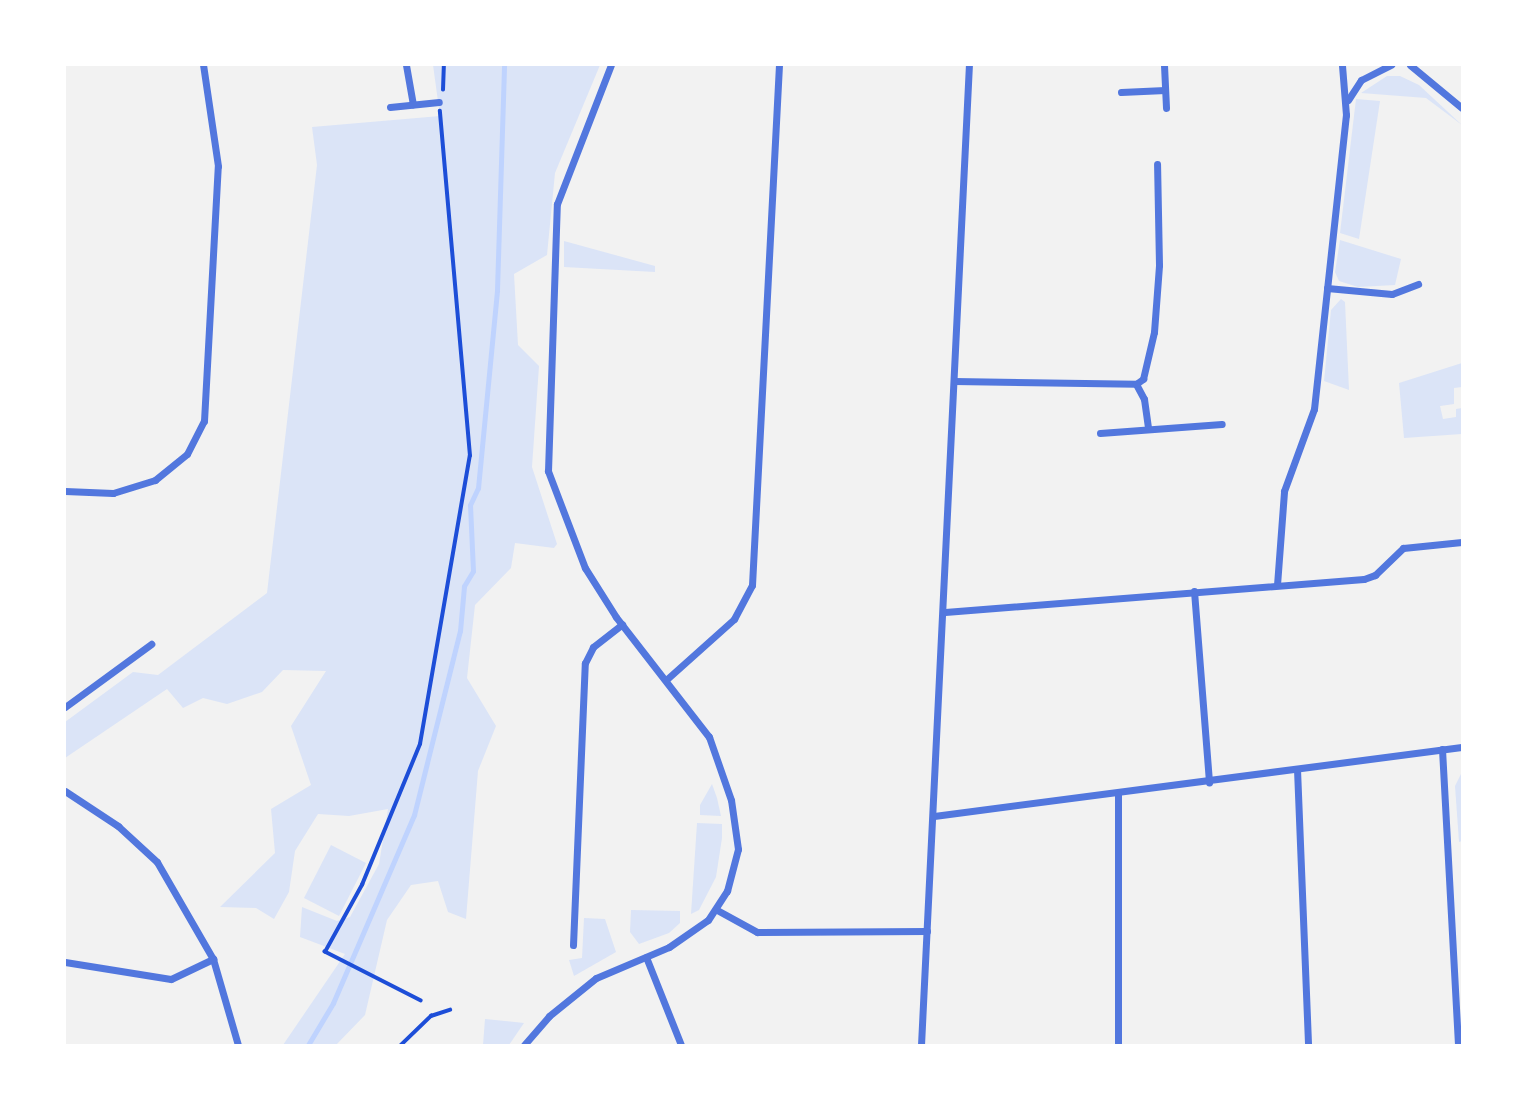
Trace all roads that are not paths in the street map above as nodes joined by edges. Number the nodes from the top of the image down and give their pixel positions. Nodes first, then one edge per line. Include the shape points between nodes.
1 (203, 65) edge
2 (406, 65) edge
3 (611, 65) edge
4 (779, 65) edge
5 (970, 65) edge
6 (1164, 65) edge
7 (1342, 65) edge
8 (1391, 65) edge
9 (1410, 66) edge
10 (1165, 90) junction
11 (1121, 92) dead end
12 (439, 102) road end
13 (413, 104) junction
14 (390, 107) dead end
15 (1346, 107) junction
16 (1166, 108) dead end
17 (1462, 108) edge
18 (1157, 164) dead end
19 (1418, 284) dead end
20 (1327, 288) junction
21 (954, 381) junction
22 (1136, 384) junction
23 (1222, 424) dead end
24 (1148, 429) junction
25 (1100, 433) dead end
26 (65, 491) edge
27 (1462, 542) edge
28 (1277, 585) junction
29 (1194, 591) junction
30 (945, 612) junction
31 (622, 624) junction
32 (152, 644) dead end
33 (667, 679) junction
34 (65, 708) edge
35 (1462, 747) edge
36 (1442, 749) junction
37 (1297, 769) junction
38 (1209, 782) junction
39 (65, 791) edge
40 (1118, 794) junction
41 (934, 816) junction
42 (717, 910) junction
43 (927, 931) junction
44 (573, 945) dead end
45 (646, 957) junction
46 (213, 959) junction
47 (65, 962) edge
48 (238, 1045) edge
49 (524, 1045) edge
50 (681, 1045) edge
51 (921, 1045) edge
52 (1118, 1045) edge
53 (1308, 1045) edge
54 (1458, 1045) edge

1 - 26 street via 218,166 204,421 187,454 155,480 113,493
2 - 13 street
3 - 31 street via 557,204 547,455 551,486 575,550
4 - 33 street via 752,585 734,619
5 - 21 street
6 - 10 street
7 - 15 street
8 - 15 street via 1356,85
9 - 17 street
10 - 11 street
10 - 16 street
12 - 13 street
13 - 14 street
15 - 20 street
18 - 22 street via 1159,265 1147,373
19 - 20 street via 1392,294
20 - 28 street via 1312,420 1284,491
21 - 22 street
21 - 30 street
22 - 24 street via 1144,399
23 - 24 street
24 - 25 street
27 - 28 street via 1403,548 1375,575 1364,579
28 - 29 street
29 - 30 street
29 - 38 street
30 - 41 street
31 - 33 street
31 - 44 street via 593,647 585,663
32 - 34 street
33 - 42 street via 709,737 736,820 737,860
35 - 36 street
36 - 37 street
36 - 54 street
37 - 38 street
37 - 53 street
38 - 40 street
39 - 46 street via 118,826 157,862 192,915
40 - 41 street
40 - 52 street
41 - 43 street
42 - 43 street via 757,932
42 - 45 street via 690,934
43 - 51 street
45 - 49 street via 583,987
45 - 50 street
46 - 47 street via 171,978
46 - 48 street

